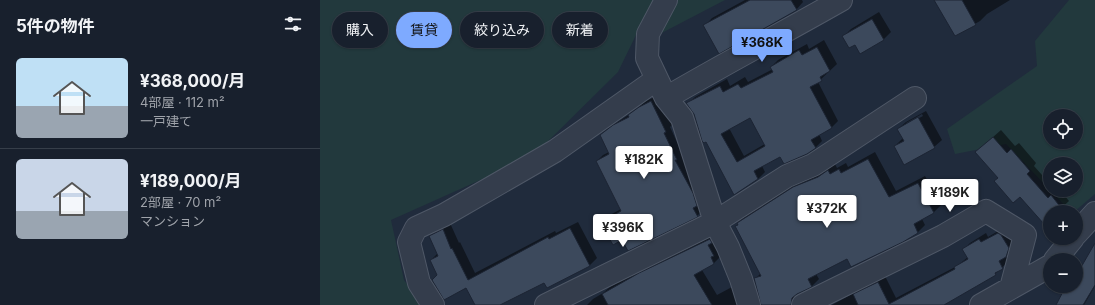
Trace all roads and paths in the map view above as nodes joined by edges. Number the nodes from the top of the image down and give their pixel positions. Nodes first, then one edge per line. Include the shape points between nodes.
1 (666, 0) edge
2 (841, 0) edge
3 (661, 89) junction
4 (915, 98) dead end
5 (1095, 213) edge
6 (716, 222) junction
7 (1083, 226) edge
8 (1067, 245) edge
9 (1061, 253) edge
10 (1043, 270) edge
11 (1012, 288) junction
12 (433, 305) edge
13 (546, 305) edge
14 (749, 305) edge
15 (803, 305) edge
16 (981, 305) edge

1 - 3 street via 648,34 647,58
2 - 3 street via 725,64
3 - 6 street via 682,118
3 - 12 street via 444,215 416,228 409,242 419,282
4 - 6 street via 813,165 787,176
5 - 7 street
6 - 13 street
6 - 14 street via 741,279
8 - 9 street
10 - 11 street
11 - 15 street via 1025,235 986,211 943,236
11 - 16 street

